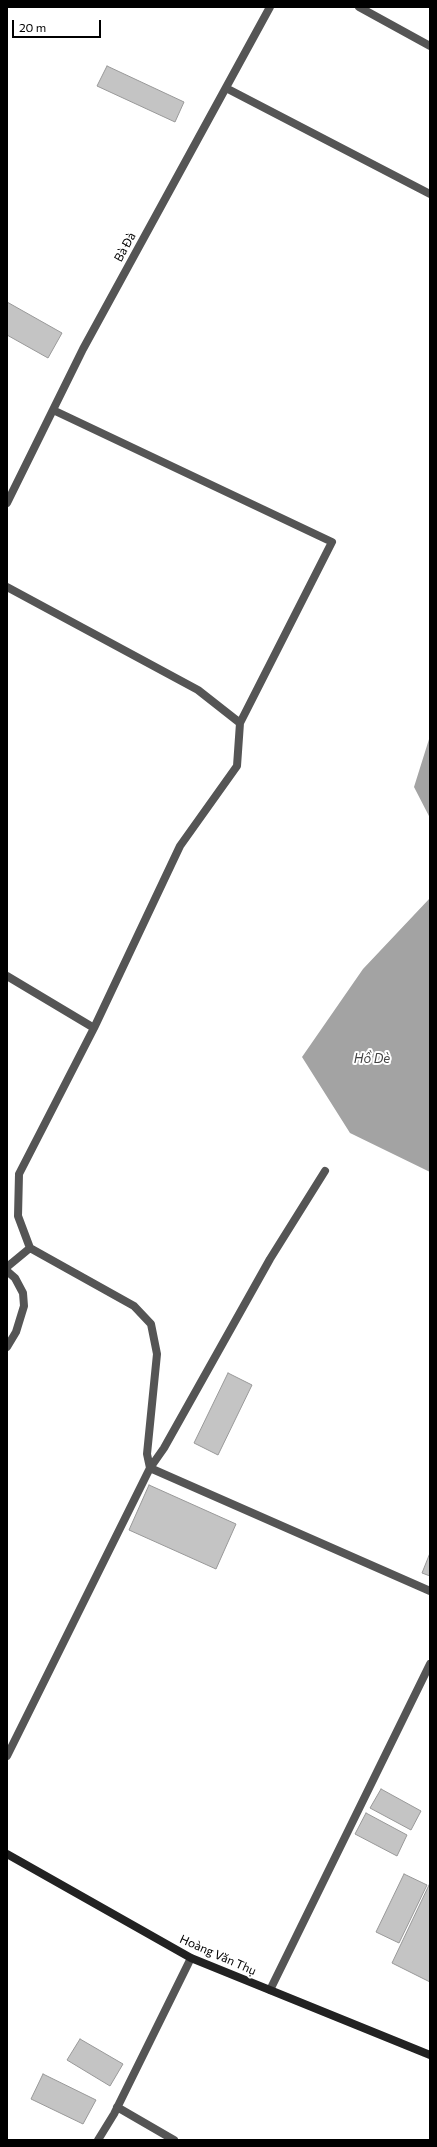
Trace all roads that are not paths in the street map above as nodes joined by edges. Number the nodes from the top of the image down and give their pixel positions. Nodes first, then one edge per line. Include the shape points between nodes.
1 (270, 7) edge
2 (359, 7) edge
3 (430, 46) edge
4 (226, 88) junction
5 (430, 194) edge
6 (53, 410) junction
7 (7, 503) edge
8 (7, 587) edge
9 (240, 723) junction
10 (7, 976) edge
11 (94, 1028) junction
12 (325, 1171) dead end
13 (30, 1248) junction
14 (7, 1267) edge
15 (7, 1271) edge
16 (7, 1347) edge
17 (150, 1468) junction
18 (430, 1591) edge
19 (430, 1664) edge
20 (7, 1756) edge
21 (7, 1854) edge
22 (191, 1958) junction
23 (270, 1990) junction
24 (430, 2055) edge
25 (117, 2107) junction
26 (98, 2140) edge
27 (174, 2140) edge

1 - 4 street, Bà Đà
2 - 3 street
4 - 5 street
4 - 6 street, Bà Đà via 82,350
6 - 7 street, Bà Đà
6 - 9 street via 332,542
8 - 9 street via 198,690
9 - 11 street via 237,766 180,846
10 - 11 street
11 - 13 street via 19,1174 18,1216
12 - 17 street via 270,1259 164,1448
13 - 14 street
13 - 17 street via 134,1306 151,1324 157,1354 147,1454
15 - 16 street via 15,1278 23,1293 24,1306 16,1332
17 - 18 street
17 - 20 street
19 - 23 street
21 - 22 main road, Hoàng Văn Thụ
22 - 23 main road, Hoàng Văn Thụ
22 - 25 street
23 - 24 main road, Hoàng Văn Thụ
25 - 26 street
25 - 27 street

